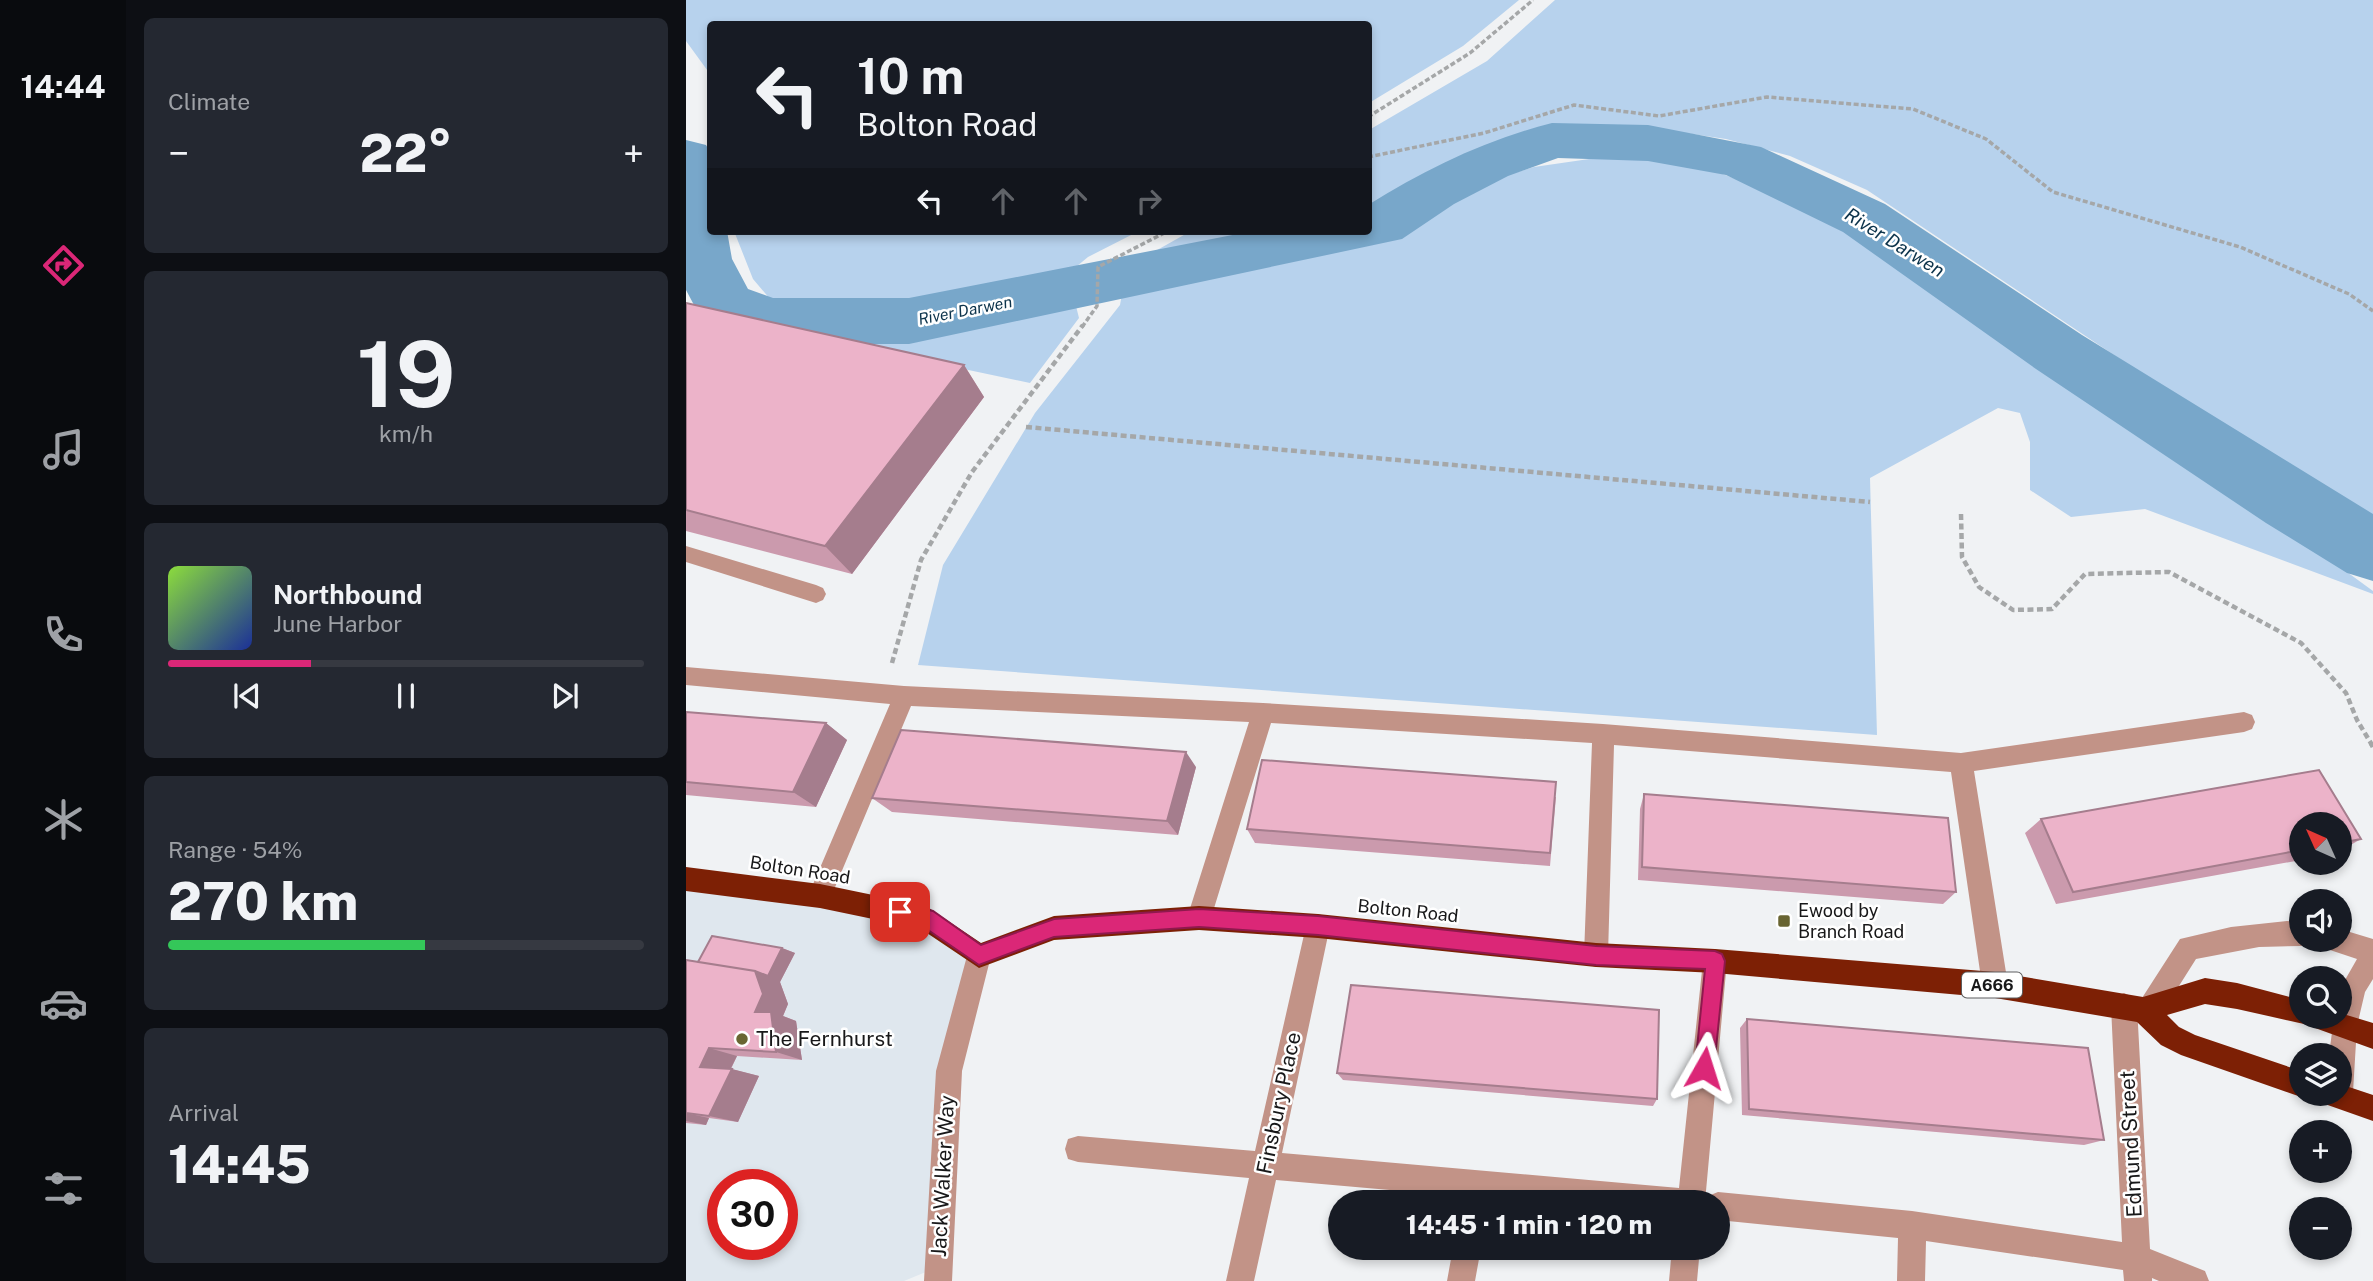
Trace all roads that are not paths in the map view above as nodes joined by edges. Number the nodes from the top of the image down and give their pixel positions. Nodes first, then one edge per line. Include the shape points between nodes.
1 (686, 554) edge
2 (816, 594) dead end
3 (686, 676) edge
4 (894, 695) junction
5 (1263, 713) junction
6 (2244, 722) dead end
7 (1603, 734) junction
8 (1961, 763) junction
9 (689, 882) edge
10 (820, 896) junction
11 (1199, 918) junction
12 (1318, 926) junction
13 (2289, 933) edge
14 (2352, 946) edge
15 (2373, 953) edge
16 (1596, 955) junction
17 (979, 956) junction
18 (1715, 961) junction
19 (1995, 985) junction
20 (2352, 995) edge
21 (2139, 1008) junction
22 (2289, 1010) edge
23 (2352, 1029) edge
24 (2373, 1036) edge
25 (2289, 1080) edge
26 (2352, 1100) edge
27 (2373, 1108) edge
28 (1078, 1149) dead end
29 (1265, 1166) junction
30 (1453, 1190) edge
31 (1692, 1190) edge
32 (1730, 1207) edge
33 (1912, 1225) junction
34 (1465, 1260) edge
35 (1685, 1260) edge
36 (2137, 1269) edge
37 (938, 1281) edge
38 (1240, 1281) edge
39 (1461, 1281) edge
40 (1683, 1281) edge
41 (1911, 1281) edge
42 (2195, 1281) edge

1 - 2 street
3 - 4 street
4 - 5 street
4 - 10 street
5 - 7 street
5 - 11 street
6 - 8 street
7 - 8 street
7 - 16 street
8 - 19 street
9 - 10 highway, Bolton Road
10 - 17 highway, Bolton Road via 926,918
11 - 12 highway, Bolton Road / A666
11 - 17 highway, Bolton Road / A666 via 1054,928
12 - 16 highway, Bolton Road / A666
12 - 29 street, Finsbury Place
13 - 21 street via 2189,947
14 - 15 street
15 - 20 street
16 - 18 highway, Bolton Road / A666
17 - 37 street, Jack Walker Way via 949,1071
18 - 19 highway, Bolton Road / A666
18 - 31 street
19 - 21 highway, Bolton Road / A666
21 - 22 highway, Bolton Road / A666 via 2205,991
21 - 25 highway via 2170,1036 2190,1046
21 - 36 street, Edmund Street
23 - 24 highway
26 - 27 highway
28 - 29 street
29 - 30 street
29 - 38 street, Finsbury Place
32 - 33 street
33 - 36 street
33 - 41 street
34 - 39 street
35 - 40 street
36 - 42 street

